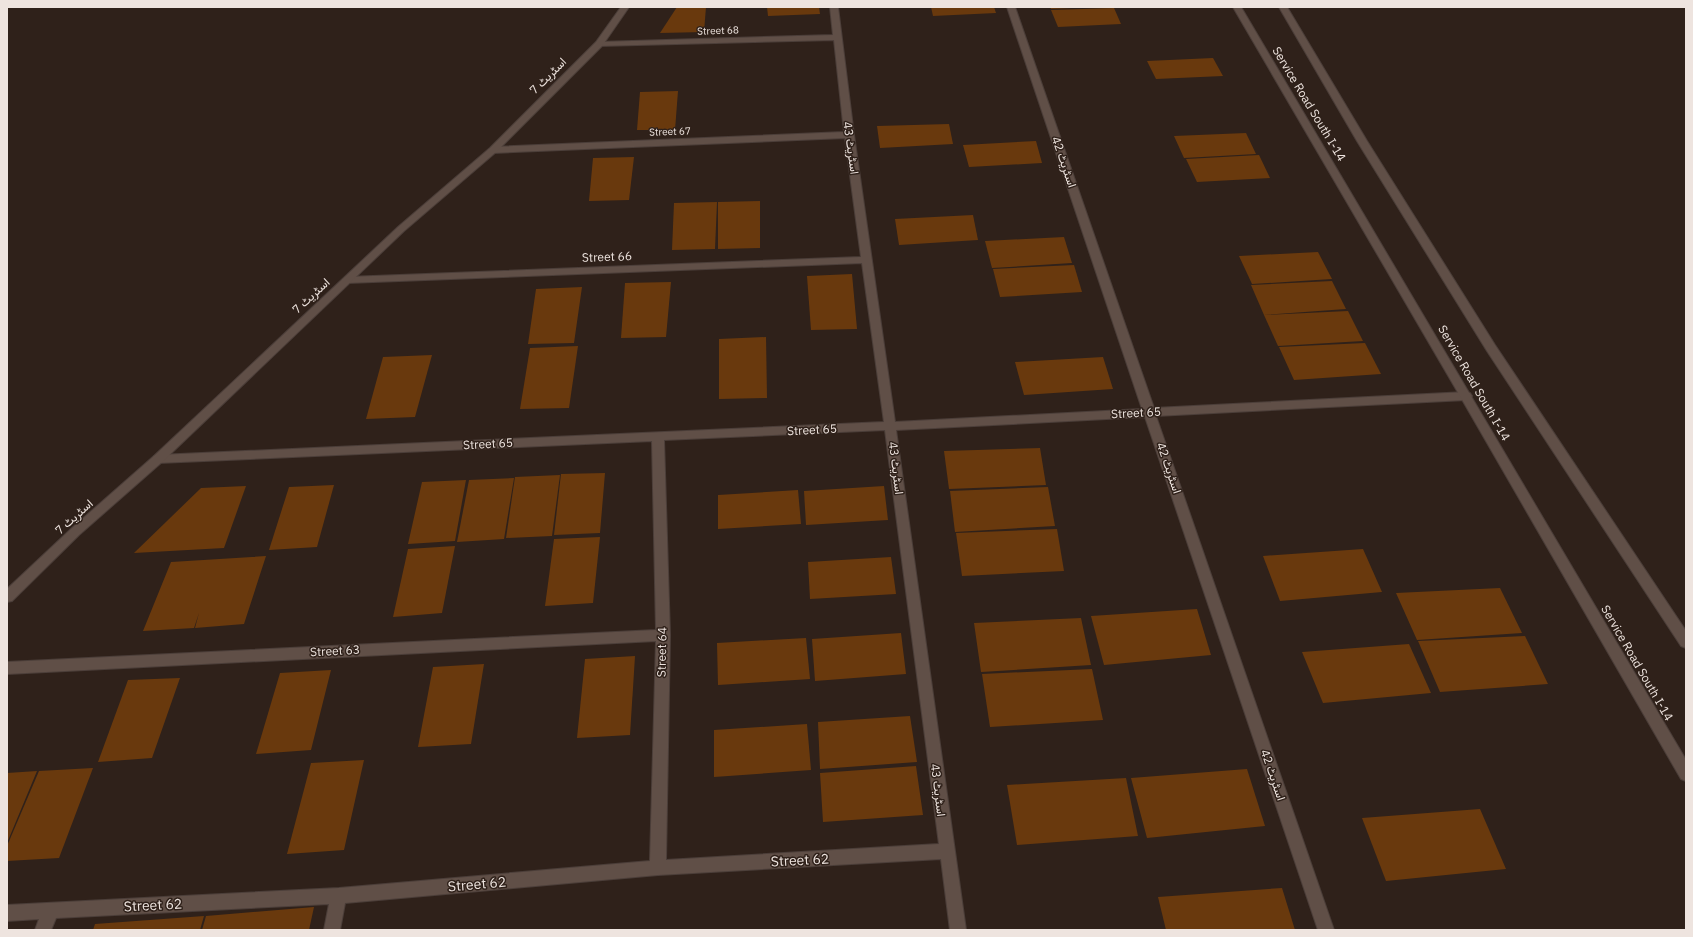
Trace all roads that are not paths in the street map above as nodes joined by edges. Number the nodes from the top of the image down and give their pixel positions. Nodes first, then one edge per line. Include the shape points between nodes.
1 (625, 7) edge
2 (834, 7) edge
3 (1012, 7) edge
4 (1237, 7) edge
5 (1284, 7) edge
6 (838, 37) junction
7 (600, 44) junction
8 (849, 135) junction
9 (493, 150) junction
10 (867, 260) junction
11 (347, 280) junction
12 (1466, 396) junction
13 (1150, 412) junction
14 (890, 426) junction
15 (658, 436) junction
16 (158, 459) junction
17 (7, 598) edge
18 (663, 635) junction
19 (1686, 642) edge
20 (7, 668) edge
21 (1686, 774) edge
22 (946, 851) junction
23 (658, 868) junction
24 (339, 896) junction
25 (50, 910) junction
26 (7, 913) edge
27 (43, 930) edge
28 (332, 930) edge
29 (958, 930) edge
30 (1326, 930) edge

1 - 7 street, اسٹریٹ 7
2 - 6 street, اسٹریٹ 43
3 - 13 street, اسٹریٹ 42
4 - 12 street, Service Road South I-14
5 - 19 street via 1362,141 1487,341
6 - 7 street, Street 68
6 - 8 street, اسٹریٹ 43
7 - 9 street, اسٹریٹ 7
8 - 9 street, Street 67
8 - 10 street, اسٹریٹ 43
9 - 11 street, اسٹریٹ 7 via 401,229
10 - 11 street, Street 66
10 - 14 street, اسٹریٹ 43
11 - 16 street, اسٹریٹ 7
12 - 13 street, Street 65
12 - 21 street, Service Road South I-14
13 - 14 street, Street 65
13 - 30 street, اسٹریٹ 42
14 - 15 street, Street 65
14 - 22 street, اسٹریٹ 43
15 - 16 street, Street 65
15 - 18 street, Street 64
16 - 17 street, اسٹریٹ 7 via 75,532
18 - 20 street, Street 63
18 - 23 street, Street 64
22 - 23 street, Street 62
22 - 29 street, اسٹریٹ 43
23 - 24 street, Street 62
24 - 25 street, Street 62
24 - 28 street
25 - 26 street, Street 62
25 - 27 street

